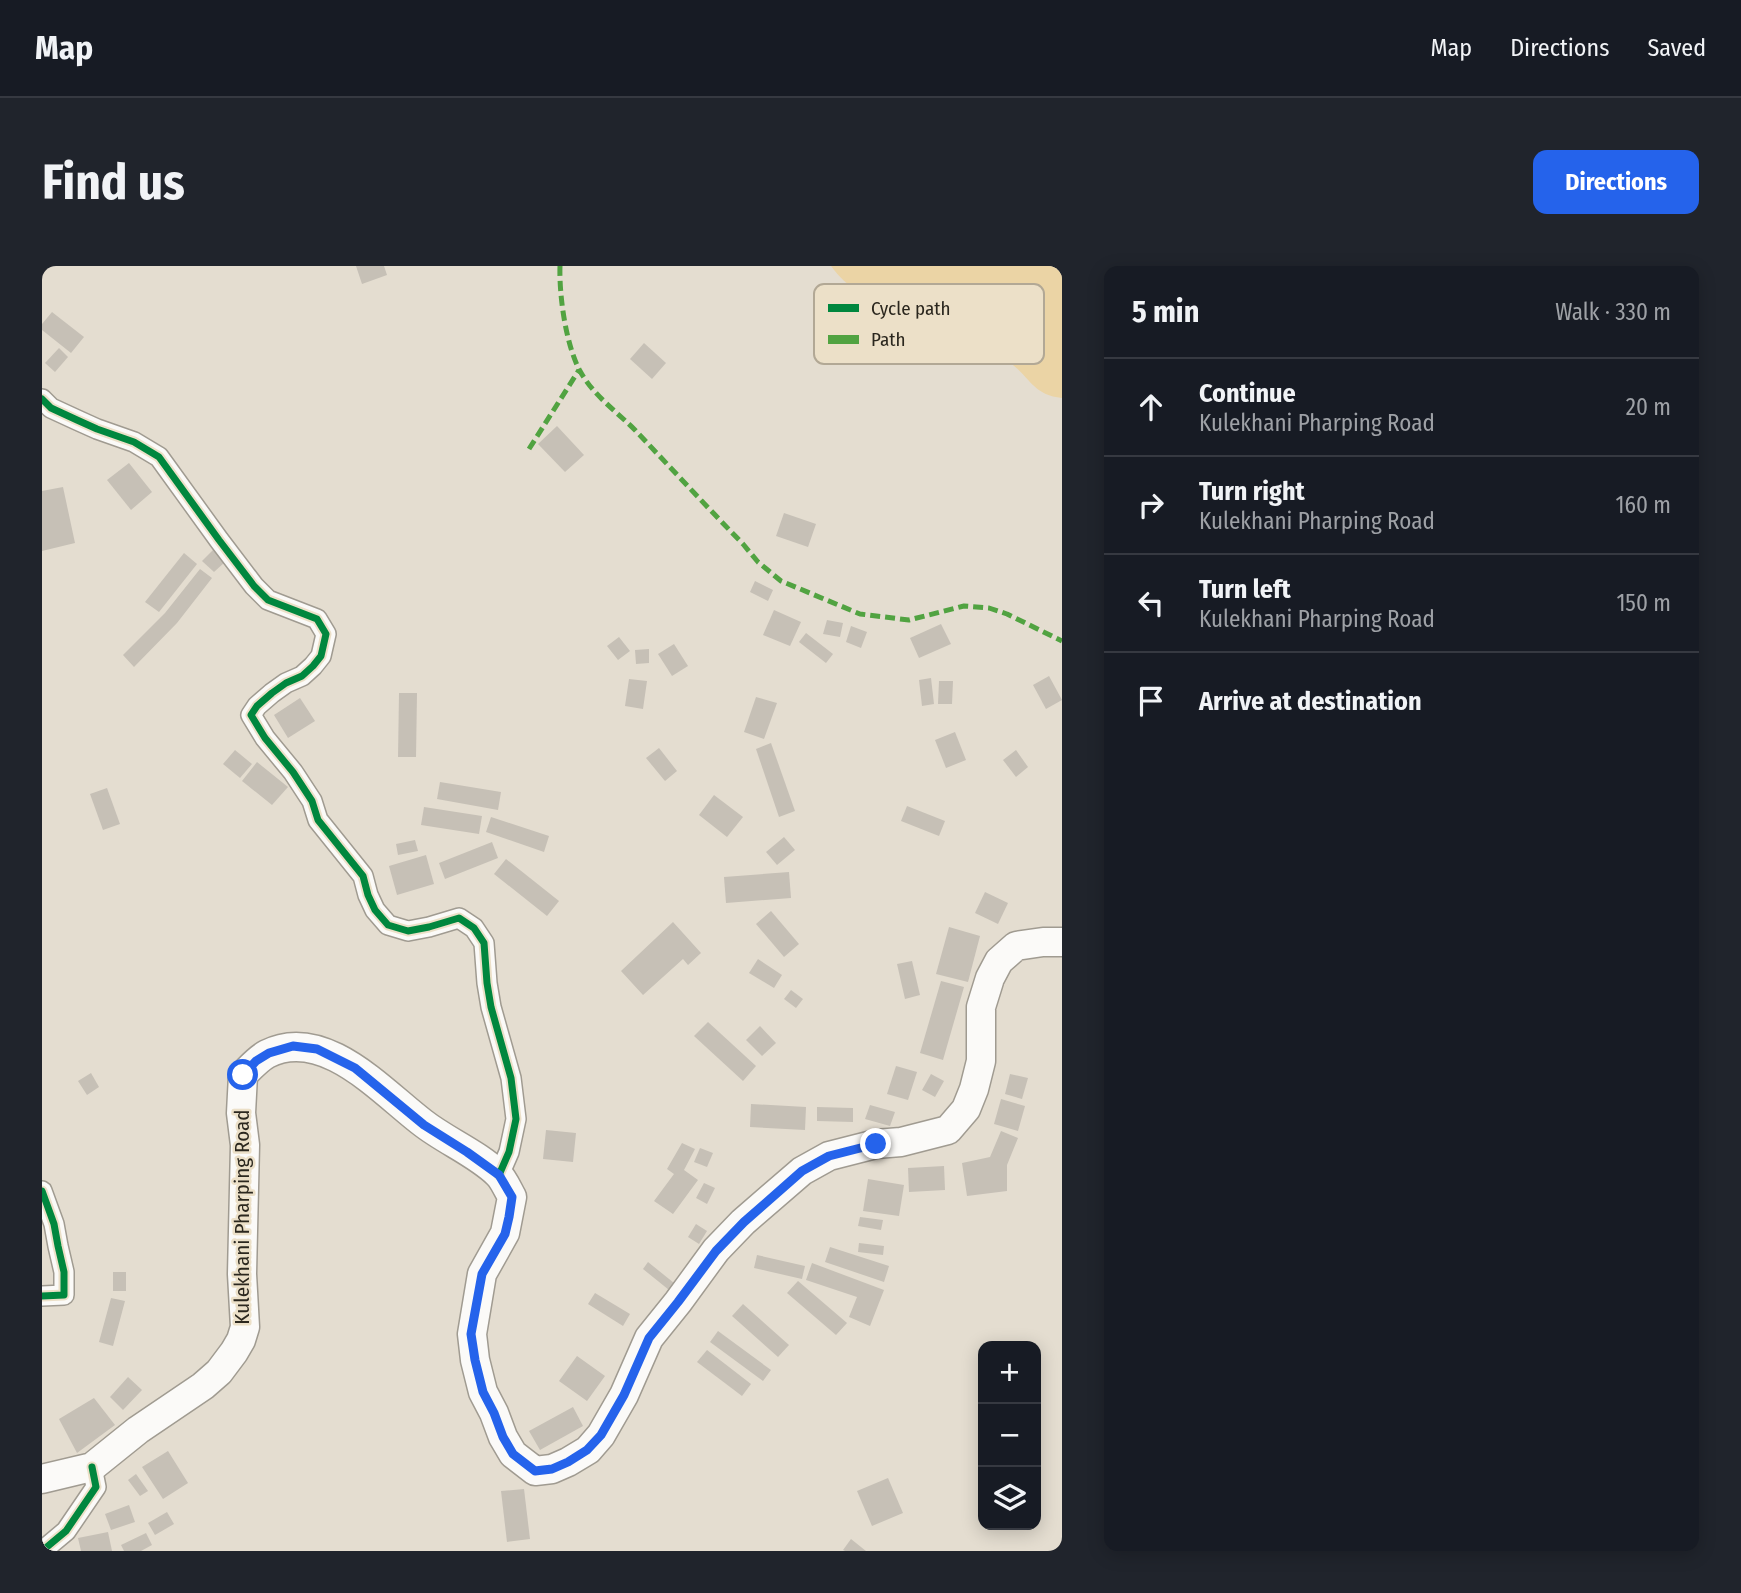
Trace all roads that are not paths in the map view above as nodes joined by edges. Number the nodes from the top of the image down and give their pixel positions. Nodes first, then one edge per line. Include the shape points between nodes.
1 (42, 400) edge
2 (1062, 942) edge
3 (499, 1175) junction
4 (42, 1191) edge
5 (42, 1296) edge
6 (92, 1467) junction
7 (42, 1479) edge
8 (42, 1551) edge

1 - 3 street via 159,457 254,586 268,600 317,619 326,634 321,656 313,666 272,693 251,715 306,791 318,820 363,876 374,910 388,925 408,931 459,918 474,928 484,943 491,1007 516,1119
2 - 3 main road via 1016,946 999,961 981,1007 981,1061 974,1089 948,1130 829,1156 802,1171 716,1251 649,1338 601,1435 587,1450 552,1469 535,1471 513,1454 483,1392 475,1360 471,1334 482,1274 505,1234 512,1197
3 - 6 main road, Kulekhani Pharping Road via 424,1125 355,1068 317,1049 293,1046 256,1061 243,1075 245,1327 241,1340 203,1386
4 - 5 street via 64,1272 64,1295
6 - 7 main road, Kulekhani Pharping Road
6 - 8 street via 96,1487 66,1531

